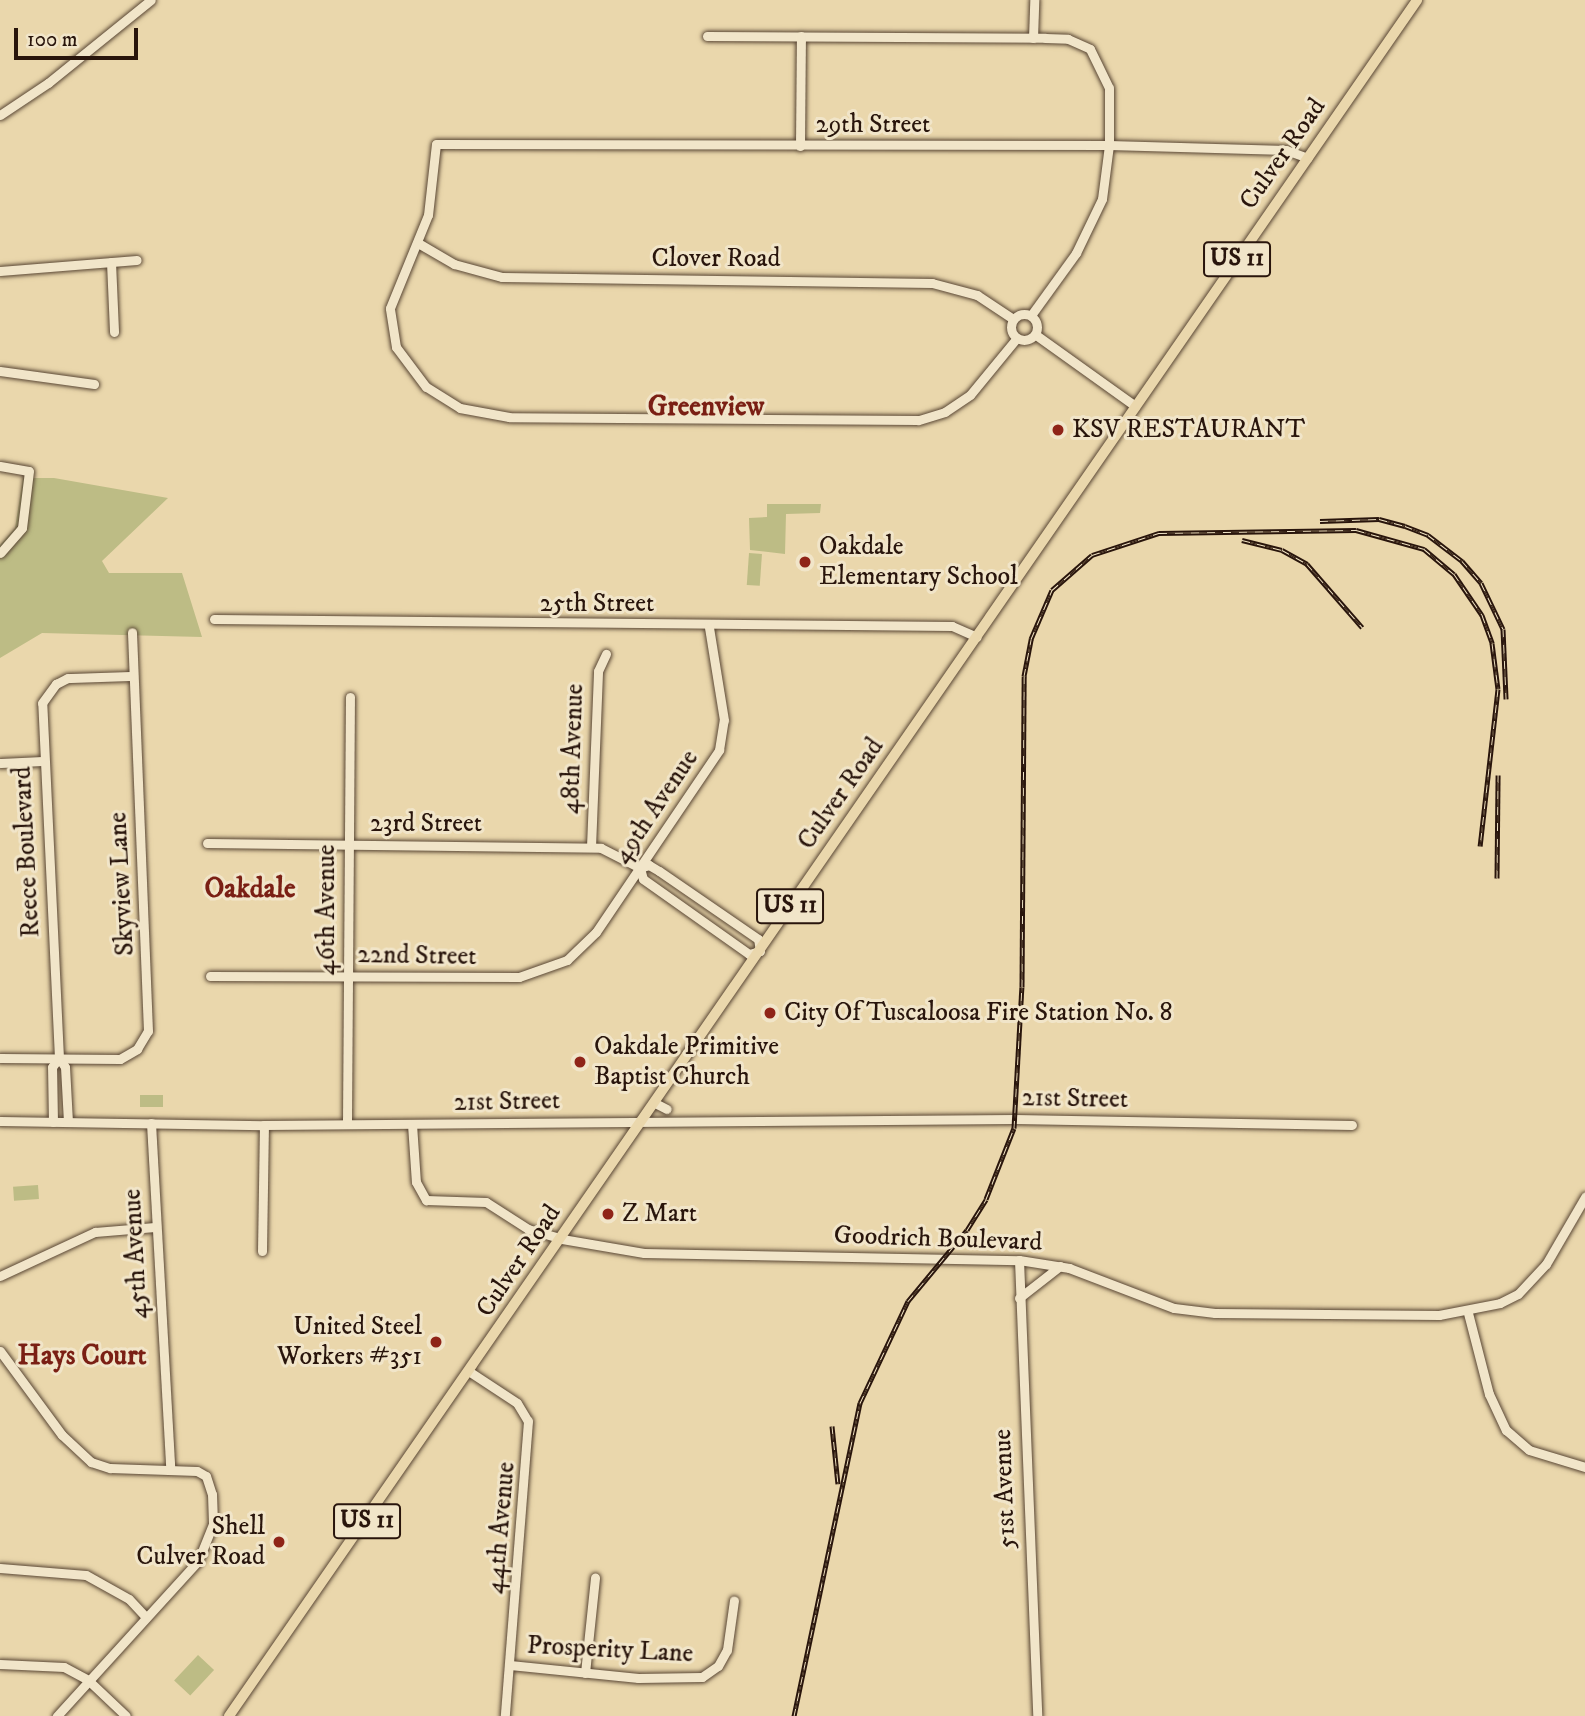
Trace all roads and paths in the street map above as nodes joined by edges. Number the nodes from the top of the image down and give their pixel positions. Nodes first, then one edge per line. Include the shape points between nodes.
1 (151, 0) edge
2 (1034, 0) edge
3 (1417, 0) edge
4 (707, 36) dead end
5 (801, 36) junction
6 (1033, 37) junction
7 (0, 114) edge
8 (1109, 145) junction
9 (800, 146) junction
10 (1308, 158) junction
11 (418, 243) junction
12 (137, 260) dead end
13 (111, 262) junction
14 (0, 271) edge
15 (1032, 314) junction
16 (1013, 318) junction
17 (114, 332) dead end
18 (1036, 335) junction
19 (1016, 339) junction
20 (0, 371) edge
21 (94, 384) dead end
22 (1135, 406) junction
23 (0, 466) edge
24 (0, 553) edge
25 (214, 619) dead end
26 (709, 627) junction
27 (132, 632) dead end
28 (977, 637) junction
29 (606, 654) dead end
30 (133, 676) junction
31 (350, 697) dead end
32 (43, 761) junction
33 (0, 763) edge
34 (207, 843) dead end
35 (347, 844) junction
36 (591, 847) junction
37 (640, 868) junction
38 (760, 951) junction
39 (539, 972) joint
40 (348, 975) junction
41 (209, 976) dead end
42 (0, 1058) edge
43 (59, 1058) junction
44 (655, 1103) junction
45 (667, 1109) dead end
46 (0, 1121) edge
47 (644, 1121) junction
48 (53, 1122) junction
49 (68, 1122) junction
50 (151, 1123) junction
51 (347, 1124) junction
52 (412, 1124) junction
53 (264, 1125) junction
54 (1352, 1125) dead end
55 (1585, 1197) edge
56 (155, 1227) junction
57 (562, 1239) junction
58 (262, 1251) dead end
59 (1019, 1260) junction
60 (1060, 1266) junction
61 (0, 1276) edge
62 (1019, 1297) junction
63 (1468, 1313) junction
64 (0, 1351) edge
65 (470, 1372) junction
66 (1585, 1467) edge
67 (170, 1468) junction
68 (0, 1567) edge
69 (596, 1578) dead end
70 (734, 1600) dead end
71 (146, 1617) junction
72 (0, 1664) edge
73 (510, 1665) junction
74 (585, 1673) junction
75 (88, 1680) junction
76 (57, 1716) edge
77 (126, 1716) edge
78 (229, 1716) edge
79 (505, 1716) edge
80 (1037, 1716) edge

1 - 7 street via 48,83
2 - 6 street
3 - 10 main road, Culver Road / US 11
4 - 5 street
5 - 6 street
5 - 9 street
6 - 8 street via 1068,39 1090,49 1109,88
8 - 9 street, 29th Street
8 - 10 street, 29th Street via 1286,150
8 - 15 street via 1095,218
9 - 11 street, 29th Street via 436,144 430,206
10 - 22 main road, Culver Road / US 11
11 - 16 street, Clover Road via 454,264 502,277 932,283 977,295
11 - 19 street via 391,298 396,347 434,393 460,408 489,416 918,420 945,412 970,395
12 - 13 street
13 - 14 street
13 - 17 street
15 - 16 street
15 - 18 street
16 - 19 street via 1011,329
18 - 19 street
18 - 22 street
20 - 21 street
22 - 28 main road, Culver Road / US 11
23 - 24 street via 29,471 22,528
25 - 26 street, 25th Street
26 - 28 street, 25th Street via 952,626
26 - 37 street, 49th Avenue via 723,710 722,740 710,768
27 - 30 street, Skyview Lane
28 - 38 main road, Culver Road / US 11
29 - 36 street, 48th Avenue via 598,671
30 - 32 street, Reece Boulevard via 68,678 57,684 42,703
30 - 43 street, Skyview Lane via 148,1031 137,1049 120,1059
31 - 35 street, 46th Avenue
32 - 33 street
32 - 43 street, Reece Boulevard
34 - 35 street, 23rd Street
35 - 36 street, 23rd Street
35 - 40 street, 46th Avenue
36 - 37 street, 23rd Street via 621,855
37 - 38 street, 23rd Street via 643,879 749,954
37 - 38 street, 23rd Street via 649,865 659,871 758,939
37 - 39 street, 49th Avenue via 583,948
38 - 44 main road, Culver Road / US 11
39 - 40 street, 22nd Street via 489,978
40 - 41 street, 22nd Street
40 - 51 street, 46th Avenue
42 - 43 street, Skyview Lane
43 - 48 street, Reece Boulevard via 52,1067
43 - 49 street, Reece Boulevard via 65,1068
44 - 45 street
44 - 47 main road, Culver Road / US 11
46 - 48 street, 21st Street
47 - 52 street, 21st Street
47 - 54 street, 21st Street via 1015,1119
47 - 57 main road, Culver Road / US 11
48 - 49 street, 21st Street
49 - 50 street, 21st Street
50 - 53 street, 21st Street
50 - 56 street, 45th Avenue
51 - 52 street, 21st Street
51 - 53 street, 21st Street
52 - 57 street via 416,1182 426,1200 486,1202 528,1229
53 - 58 street
55 - 63 street, Goodrich Boulevard via 1533,1280 1509,1299
56 - 61 street via 95,1232
56 - 67 street, 45th Avenue
57 - 59 street, Goodrich Boulevard via 644,1253
57 - 65 main road, Culver Road / US 11
59 - 60 street, Goodrich Boulevard
59 - 62 street, 51st Avenue
60 - 62 street
60 - 63 street, Goodrich Boulevard via 1144,1299 1195,1311
62 - 80 street, 51st Avenue
63 - 66 street via 1489,1394 1506,1430 1529,1450
64 - 67 street via 75,1450 100,1466
65 - 73 street, 44th Avenue via 517,1403 528,1421
65 - 78 main road, Culver Road / US 11
67 - 71 street via 206,1476 213,1524 198,1560
68 - 71 street via 86,1575 129,1599
69 - 74 street
70 - 74 street, Prosperity Lane via 727,1650 718,1666 702,1677 683,1681
71 - 75 street
72 - 75 street via 64,1667
73 - 74 street, Prosperity Lane
73 - 79 street, 44th Avenue
75 - 76 street
75 - 77 street

